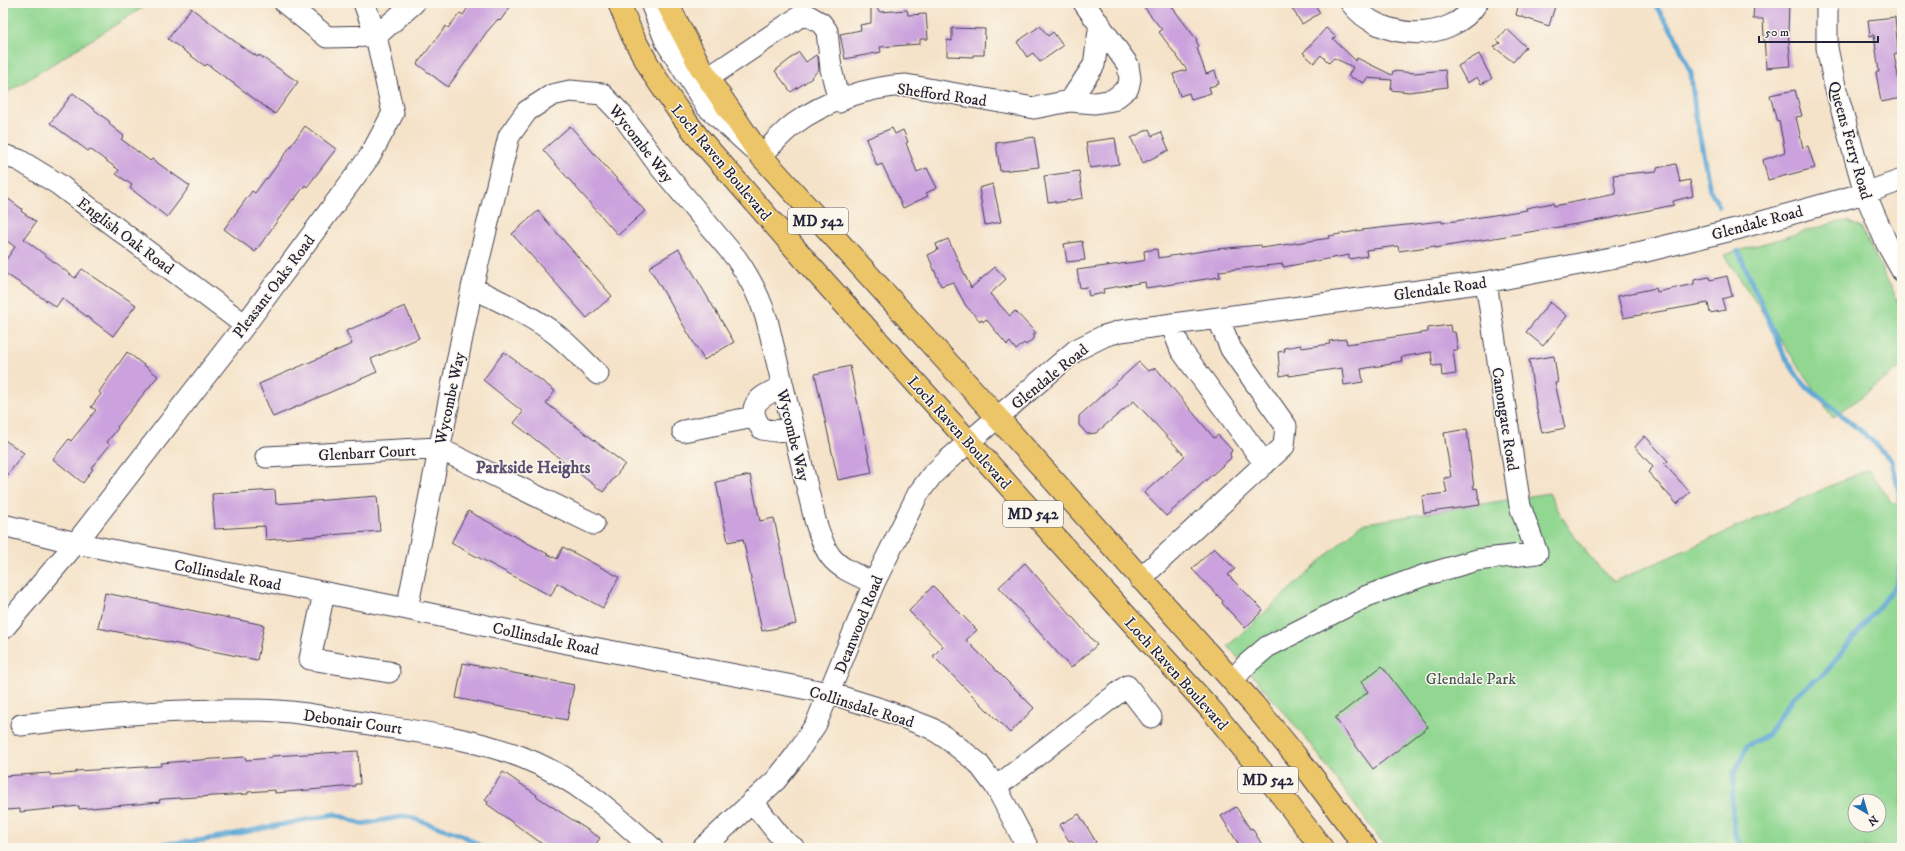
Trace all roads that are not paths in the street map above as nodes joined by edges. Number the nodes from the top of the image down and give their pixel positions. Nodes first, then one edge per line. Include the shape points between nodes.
1 (285, 3) edge
2 (364, 3) edge
3 (414, 3) edge
4 (605, 3) edge
5 (619, 3) edge
6 (651, 3) edge
7 (667, 3) edge
8 (1084, 3) edge
9 (1351, 3) edge
10 (1477, 3) edge
11 (1827, 3) edge
12 (1100, 24) junction
13 (376, 36) junction
14 (654, 75) junction
15 (708, 78) junction
16 (1070, 101) junction
17 (839, 102) junction
18 (3, 155) edge
19 (760, 156) junction
20 (1902, 180) edge
21 (1864, 193) junction
22 (1902, 271) edge
23 (1486, 282) junction
24 (472, 288) junction
25 (1218, 318) junction
26 (1171, 324) junction
27 (244, 325) junction
28 (598, 374) dead end
29 (782, 387) junction
30 (754, 417) junction
31 (997, 418) junction
32 (793, 429) junction
33 (683, 431) dead end
34 (968, 441) junction
35 (438, 448) junction
36 (266, 456) dead end
37 (1265, 464) junction
38 (594, 524) dead end
39 (3, 525) edge
40 (76, 543) junction
41 (1140, 579) junction
42 (874, 583) junction
43 (324, 593) junction
44 (407, 609) junction
45 (3, 629) edge
46 (389, 672) dead end
47 (1232, 681) junction
48 (829, 693) junction
49 (1254, 705) junction
50 (1213, 712) junction
51 (1151, 717) dead end
52 (21, 725) dead end
53 (996, 787) junction
54 (752, 801) junction
55 (1358, 845) edge
56 (652, 848) edge
57 (702, 848) edge
58 (794, 848) edge
59 (1028, 848) edge
60 (1322, 848) edge

1 - 13 street via 327,37
2 - 13 street, Pleasant Oaks Road
3 - 13 street
4 - 14 main road via 620,30
5 - 14 main road, Loch Raven Boulevard / MD 542
6 - 19 street via 666,42 706,106
7 - 15 main road, Loch Raven Boulevard / MD 542
8 - 12 street, Shefford Road
9 - 10 street via 1364,17 1388,30 1414,32 1450,27 1471,13
11 - 21 street, Queens Ferry Road via 1828,56
12 - 16 street via 1094,65
12 - 16 street, Shefford Road via 1128,65 1128,88 1113,100 1095,103
13 - 27 street, Pleasant Oaks Road via 393,113 370,156
14 - 34 main road, Loch Raven Boulevard / MD 542 via 677,110 726,171
15 - 17 street via 799,17 807,15 821,23 827,31 832,77
15 - 19 main road, Loch Raven Boulevard / MD 542
16 - 17 street, Shefford Road via 1034,108 906,85 885,86
17 - 19 street, Shefford Road via 826,106 795,124
18 - 27 street, English Oak Road via 19,160 58,184
19 - 31 main road, Loch Raven Boulevard / MD 542
20 - 21 street, Glendale Road
21 - 22 street, Queens Ferry Road
21 - 23 street, Glendale Road via 1642,252
23 - 25 street, Glendale Road
23 - 47 street, Canongate Road via 1520,506 1537,553 1477,560 1367,596 1267,647
24 - 28 street via 510,305 538,322 555,334
24 - 29 street, Wycombe Way via 509,136 519,121 535,105 552,95 570,91 602,94 623,116 660,167 747,274 761,301 767,320
24 - 35 street, Wycombe Way
25 - 26 street, Glendale Road
25 - 37 street via 1231,349 1286,426 1284,446
26 - 31 street, Glendale Road via 1121,331 1076,350
26 - 37 street via 1181,350
27 - 40 street, Pleasant Oaks Road
29 - 30 street via 764,395 757,402
29 - 32 street, Wycombe Way
30 - 32 street via 762,429
30 - 33 street
31 - 34 street, Deanwood Road
31 - 41 main road, Loch Raven Boulevard / MD 542
32 - 42 street, Wycombe Way via 815,520 826,550 841,566
34 - 42 street, Deanwood Road via 932,475 918,494
34 - 50 main road, Loch Raven Boulevard / MD 542
35 - 36 street, Glenbarr Court
35 - 38 street, Glenbarr Court
35 - 44 street, Wycombe Way
37 - 41 street
39 - 40 street, Collinsdale Road
40 - 43 street, Collinsdale Road
40 - 45 street, Pleasant Oaks Road
41 - 47 main road, Loch Raven Boulevard / MD 542
42 - 48 street, Deanwood Road
43 - 44 street, Collinsdale Road
43 - 46 street via 310,659
44 - 48 street, Collinsdale Road via 562,642
47 - 49 main road, Loch Raven Boulevard / MD 542
48 - 53 street, Collinsdale Road via 931,728 978,763
48 - 54 street, Deanwood Road via 816,724 795,756 776,780
49 - 50 main road
49 - 55 main road, Loch Raven Boulevard / MD 542 via 1309,772
50 - 60 main road, Loch Raven Boulevard / MD 542
51 - 53 street via 1127,686
52 - 56 street, Debonair Court via 93,716 206,710 280,711 414,730 482,744 525,758 582,789 608,807
53 - 59 street, Collinsdale Road
54 - 57 street, Deanwood Road
54 - 58 street via 783,840

